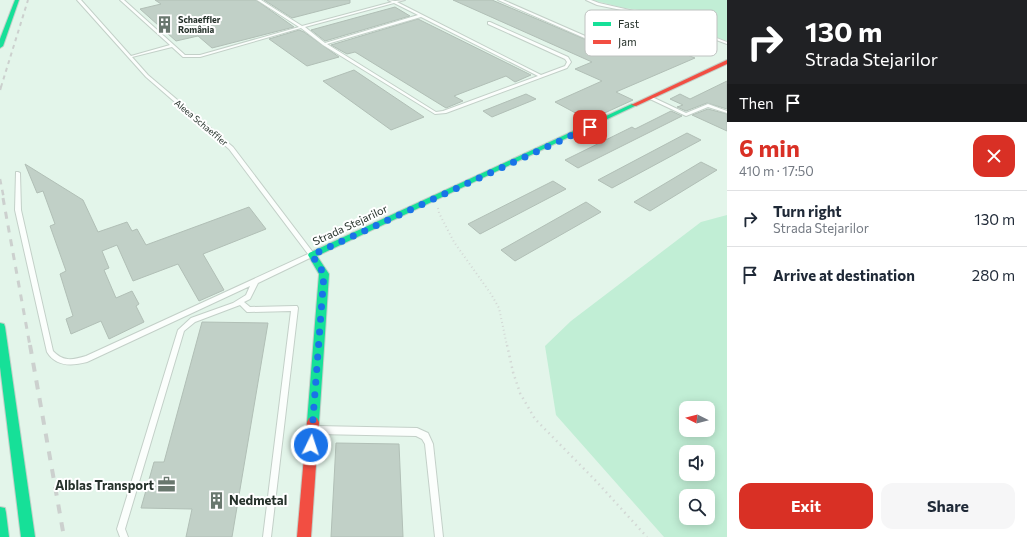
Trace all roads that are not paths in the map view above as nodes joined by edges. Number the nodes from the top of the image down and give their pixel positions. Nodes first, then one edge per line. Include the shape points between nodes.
1 (8, 0) edge
2 (17, 0) edge
3 (79, 0) edge
4 (85, 0) edge
5 (122, 0) edge
6 (259, 0) edge
7 (390, 0) edge
8 (403, 0) edge
9 (500, 0) edge
10 (588, 0) edge
11 (394, 2) junction
12 (85, 6) junction
13 (625, 10) edge
14 (420, 16) junction
15 (0, 22) edge
16 (489, 22) dead end
17 (302, 27) junction
18 (585, 37) edge
19 (717, 39) edge
20 (727, 43) edge
21 (324, 44) junction
22 (0, 46) edge
23 (172, 46) junction
24 (130, 57) junction
25 (727, 62) edge
26 (542, 76) junction
27 (654, 97) junction
28 (727, 112) edge
29 (18, 174) dead end
30 (312, 255) junction
31 (256, 282) junction
32 (240, 302) junction
33 (0, 327) edge
34 (312, 430) junction
35 (0, 513) edge
36 (2, 537) edge
37 (28, 537) edge
38 (124, 537) edge
39 (267, 537) edge
40 (304, 537) edge
41 (439, 537) edge

1 - 15 main road
2 - 22 main road
3 - 12 lane, Aleea Schaeffler
4 - 12 lane
5 - 23 lane
6 - 17 lane
7 - 11 lane
8 - 11 lane
9 - 18 lane
10 - 13 lane
11 - 14 lane
11 - 17 lane
12 - 24 lane, Aleea Schaeffler
14 - 21 lane
14 - 26 lane
16 - 26 lane via 567,58 569,62 566,67
17 - 21 lane
17 - 23 lane via 200,56 184,56
19 - 20 lane
21 - 26 lane via 435,113
23 - 24 lane
24 - 30 lane, Aleea Schaeffler via 147,76 232,148
25 - 27 main road, Strada Stejarilor
27 - 28 lane via 686,115 708,105
27 - 30 main road, Strada Stejarilor
29 - 31 lane via 18,210 50,352 56,359 72,363 87,359
30 - 31 lane
30 - 34 main road, Strada Stejarilor via 324,274
31 - 32 lane via 248,297
32 - 38 lane via 193,320 181,330 121,529
32 - 39 lane via 249,310 295,308
33 - 37 main road
34 - 40 main road, Strada Stejarilor
34 - 41 lane via 417,432 425,436 429,444
35 - 36 main road

